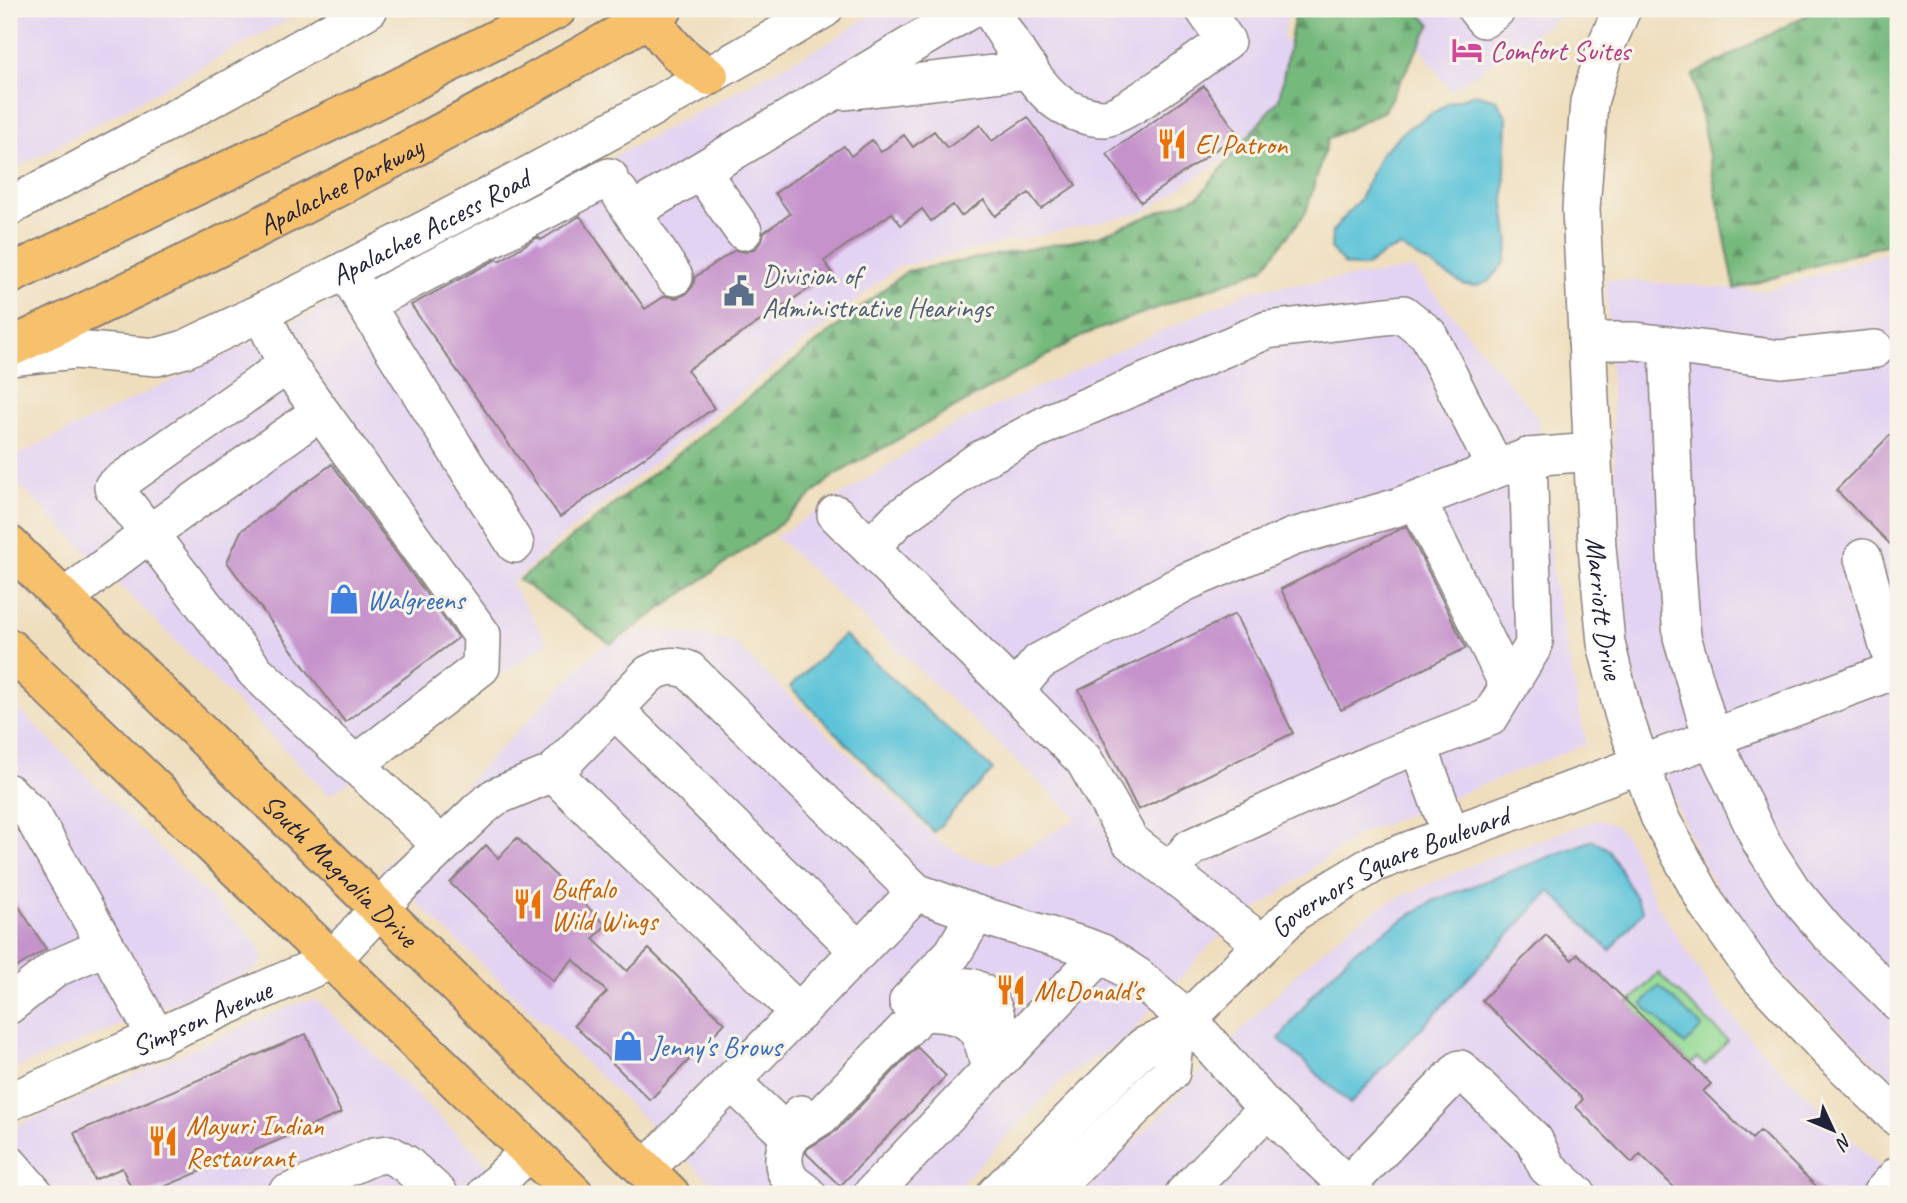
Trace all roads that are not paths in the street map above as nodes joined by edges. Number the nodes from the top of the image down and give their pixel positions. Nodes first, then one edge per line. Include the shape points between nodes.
1 (557, 9) edge
2 (824, 9) edge
3 (971, 9) edge
4 (990, 9) edge
5 (1203, 9) edge
6 (1476, 9) edge
7 (1497, 9) edge
8 (1622, 9) edge
9 (361, 11) edge
10 (654, 11) edge
11 (1030, 70) junction
12 (709, 76) junction
13 (831, 92) junction
14 (589, 142) junction
15 (701, 171) junction
16 (609, 177) junction
17 (9, 207) edge
18 (632, 212) junction
19 (743, 231) dead end
20 (346, 270) junction
21 (9, 275) edge
22 (674, 277) dead end
23 (365, 304) junction
24 (261, 313) junction
25 (1587, 341) junction
26 (1668, 345) junction
27 (9, 348) edge
28 (1875, 349) dead end
29 (9, 358) edge
30 (287, 365) junction
31 (320, 412) junction
32 (1593, 452) junction
33 (1512, 463) junction
34 (1417, 500) junction
35 (836, 514) dead end
36 (149, 533) junction
37 (515, 544) dead end
38 (9, 545) edge
39 (870, 547) junction
40 (1863, 558) dead end
41 (63, 599) junction
42 (9, 648) edge
43 (1898, 668) edge
44 (1509, 687) junction
45 (1015, 691) junction
46 (615, 710) junction
47 (1712, 738) junction
48 (1418, 745) junction
49 (355, 765) junction
50 (1640, 766) junction
51 (553, 773) junction
52 (9, 793) edge
53 (1451, 835) junction
54 (441, 845) junction
55 (1170, 872) junction
56 (916, 892) junction
57 (379, 910) junction
58 (976, 914) junction
59 (1263, 943) junction
60 (106, 947) junction
61 (859, 951) junction
62 (1102, 953) junction
63 (332, 960) junction
64 (944, 964) junction
65 (1898, 1002) edge
66 (9, 1005) edge
67 (799, 1013) junction
68 (1181, 1025) junction
69 (157, 1038) junction
70 (1017, 1044) junction
71 (989, 1072) junction
72 (732, 1082) junction
73 (9, 1102) edge
74 (1266, 1109) junction
75 (1898, 1118) edge
76 (789, 1136) junction
77 (1534, 1140) junction
78 (528, 1151) junction
79 (9, 1164) edge
80 (1898, 1175) edge
81 (658, 1182) edge
82 (1352, 1190) edge
83 (35, 1194) edge
84 (44, 1194) edge
85 (65, 1194) edge
86 (286, 1194) edge
87 (439, 1194) edge
88 (486, 1194) edge
89 (574, 1194) edge
90 (807, 1194) edge
91 (872, 1194) edge
92 (996, 1194) edge
93 (1047, 1194) edge
94 (1184, 1194) edge
95 (1577, 1194) edge
96 (1599, 1194) edge
97 (1881, 1194) edge

1 - 21 main road
2 - 12 street, Apalachee Access Road
3 - 13 street
4 - 11 street
5 - 11 street via 1226,41 1107,118 1059,104
6 - 7 street via 1484,19
8 - 25 street, Marriott Drive via 1589,102 1581,209
9 - 17 street via 231,88
10 - 12 main road via 673,47
10 - 27 main road, Apalachee Parkway via 384,163
11 - 13 street
12 - 14 street, Apalachee Access Road
13 - 15 street
14 - 16 street
14 - 20 street, Apalachee Access Road
15 - 18 street
15 - 19 street
16 - 18 street
16 - 23 street
18 - 22 street
20 - 23 street
20 - 24 street, Apalachee Access Road
23 - 37 street
24 - 29 street, Apalachee Access Road via 185,349 157,356 75,350
24 - 30 street
25 - 26 street
25 - 32 street, Marriott Drive
26 - 28 street via 1781,359
26 - 47 street via 1682,637
30 - 31 street
30 - 36 street via 113,487
31 - 36 street
31 - 49 street via 482,635 481,667
32 - 33 street
32 - 50 street, Marriott Drive via 1606,643
33 - 34 street
33 - 39 street via 1428,334 1403,314 1267,330 1054,421 978,461 898,519
33 - 44 street via 1534,645
34 - 44 street
34 - 45 street via 1293,537 1186,582 1039,662
35 - 39 street
36 - 41 street
36 - 49 street via 254,671
38 - 41 main road, South Magnolia Drive
39 - 45 street
40 - 43 street
41 - 57 main road, South Magnolia Drive
42 - 63 main road
43 - 47 street, Governors Square Boulevard
44 - 48 street via 1490,717
45 - 55 street via 1084,760 1129,841
46 - 51 street
46 - 56 street via 649,674 664,666 689,670
46 - 61 street
47 - 50 street, Governors Square Boulevard
47 - 65 street via 1761,842 1792,890 1826,932
48 - 53 street
48 - 55 street via 1190,848
49 - 54 street
50 - 53 street, Governors Square Boulevard
50 - 75 street, Marriott Drive via 1659,817 1708,906 1755,972
51 - 54 street, Simpson Avenue via 495,797
51 - 67 street
52 - 60 street via 32,816
53 - 59 street, Governors Square Boulevard via 1375,863 1294,912
54 - 57 street, Simpson Avenue
55 - 59 street
56 - 58 street
56 - 61 street
57 - 63 street, Simpson Avenue
57 - 81 main road, South Magnolia Drive
58 - 62 street
58 - 64 street
59 - 68 street, Governors Square Boulevard
60 - 66 street via 56,968
60 - 69 street
61 - 67 street
62 - 68 street via 1138,976
62 - 70 street
63 - 69 street, Simpson Avenue
63 - 78 main road
64 - 70 street via 972,972 998,987 1014,1015
64 - 76 street via 807,1105
67 - 72 street
68 - 74 street
68 - 92 street, Governors Square Boulevard via 1144,1046
68 - 93 street via 1171,1072
69 - 73 street, Simpson Avenue
70 - 71 street
71 - 76 street via 999,1046 997,1016 985,995 960,987 943,993 821,1116
71 - 91 street
72 - 76 street
72 - 81 street
74 - 82 street
74 - 94 street
76 - 90 street via 783,1163 790,1179
77 - 82 street via 1460,1069
77 - 95 street via 1547,1167
77 - 96 street via 1564,1150 1590,1175
78 - 88 street
78 - 89 main road
79 - 83 street
80 - 97 street
84 - 85 street via 51,1190
86 - 87 street via 374,1156 389,1154

